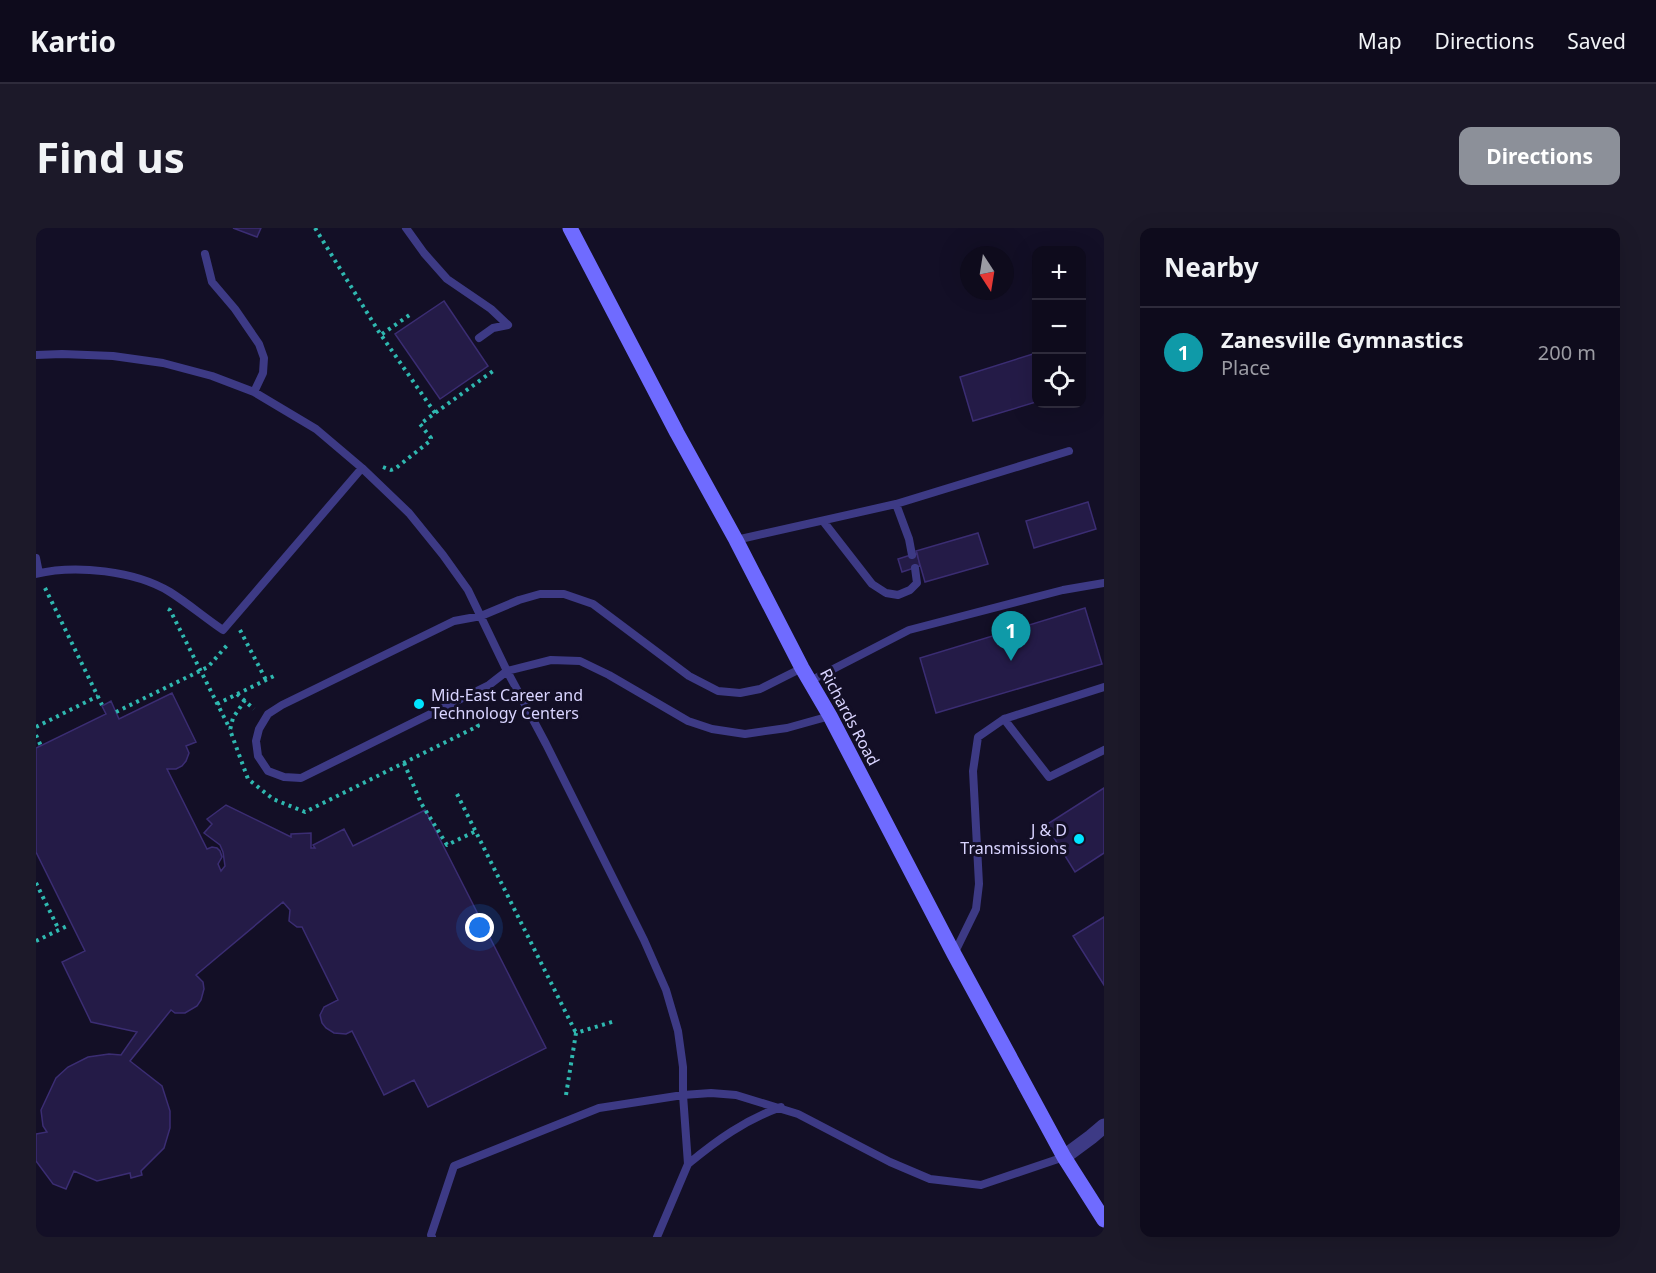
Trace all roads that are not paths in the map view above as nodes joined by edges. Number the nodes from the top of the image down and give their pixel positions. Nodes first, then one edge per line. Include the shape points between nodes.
1 (406, 228) edge
2 (570, 228) edge
3 (205, 254) dead end
4 (479, 338) dead end
5 (36, 355) edge
6 (254, 392) junction
7 (1069, 452) dead end
8 (362, 468) junction
9 (896, 504) junction
10 (823, 521) junction
11 (736, 540) junction
12 (912, 555) dead end
13 (36, 558) edge
14 (915, 568) dead end
15 (38, 573) edge
16 (1104, 583) edge
17 (481, 616) junction
18 (507, 671) junction
19 (806, 674) junction
20 (1104, 687) edge
21 (830, 716) junction
22 (1004, 719) junction
23 (1104, 750) edge
24 (954, 954) junction
25 (683, 1095) junction
26 (781, 1107) junction
27 (1104, 1126) edge
28 (1064, 1157) junction
29 (688, 1164) junction
30 (1104, 1220) edge
31 (432, 1237) edge
32 (657, 1237) edge

1 - 4 lane via 447,279 508,325 493,328
2 - 11 street, Richards Road
3 - 6 lane via 212,282 259,344 264,358
5 - 6 lane via 112,356 163,363
6 - 8 lane via 316,429
7 - 9 lane
8 - 15 lane via 223,630 169,591 138,578 107,571
8 - 17 lane via 409,513 443,555
9 - 10 lane
9 - 12 lane
10 - 11 lane
10 - 14 lane via 872,584 886,593 898,595 910,590 917,583
11 - 19 street, Richards Road
13 - 15 lane
16 - 19 lane via 909,630
17 - 18 lane
17 - 18 lane via 454,621 282,705 268,714 259,729 258,756 268,771 301,778 489,685
17 - 19 lane via 540,594 564,594 593,604 689,676 718,691 740,693
18 - 21 lane via 551,660 580,661 688,721 746,734
18 - 25 lane via 666,990 678,1031
19 - 21 street, Richards Road
20 - 22 lane
21 - 24 street, Richards Road
22 - 23 lane via 1049,777
22 - 24 lane via 978,737 973,771 979,884 976,909
24 - 28 street, Richards Road
25 - 26 lane via 736,1095
25 - 29 lane
25 - 31 lane via 599,1107 454,1166
26 - 28 lane via 930,1179 981,1185
26 - 29 lane via 744,1123
27 - 28 street
28 - 30 street, Richards Road
29 - 32 lane

